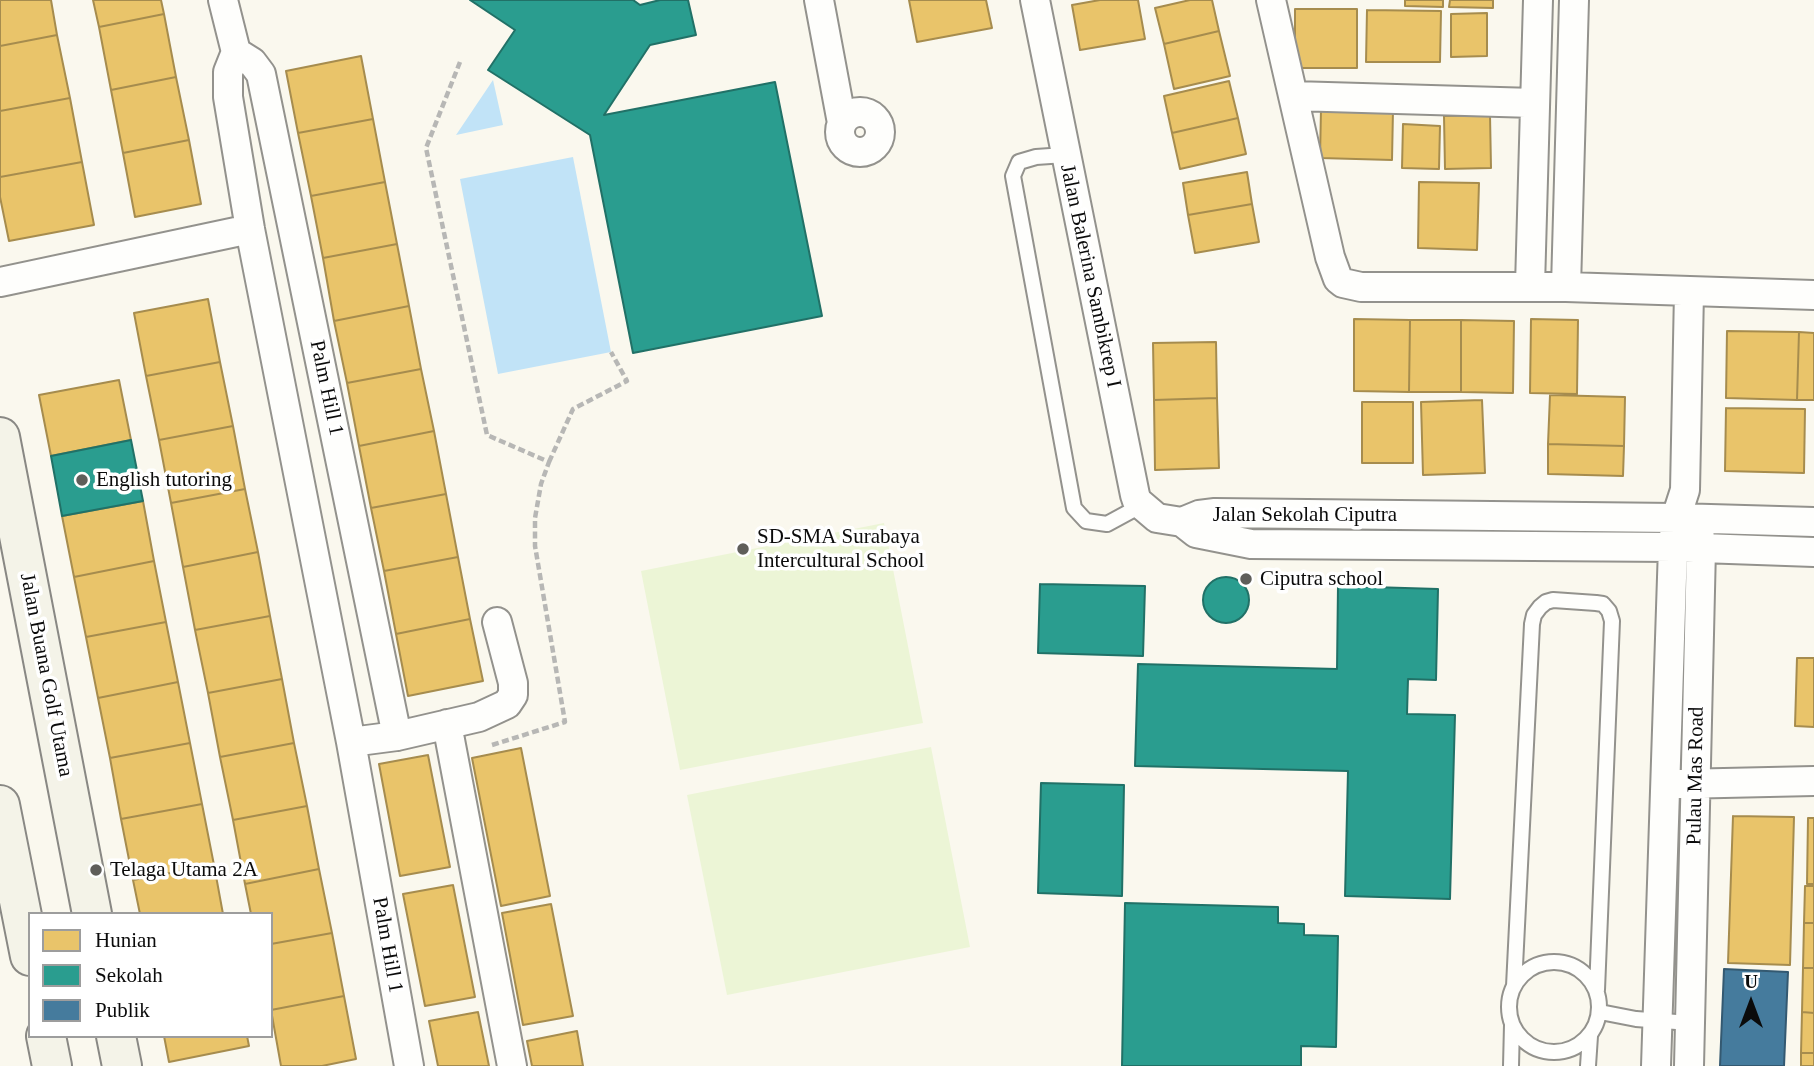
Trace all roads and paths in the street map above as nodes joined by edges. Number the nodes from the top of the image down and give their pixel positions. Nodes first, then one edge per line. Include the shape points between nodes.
1 (223, 0) edge
2 (819, 0) edge
3 (1035, 0) edge
4 (1271, 0) edge
5 (1538, 0) edge
6 (1574, 0) edge
7 (236, 52) junction
8 (460, 62) dead end
9 (1293, 96) junction
10 (1534, 103) junction
11 (842, 123) dead end
12 (1065, 155) junction
13 (250, 229) junction
14 (0, 282) edge
15 (1530, 286) junction
16 (1566, 287) junction
17 (1689, 292) junction
18 (1814, 295) edge
19 (611, 352) dead end
20 (0, 437) edge
21 (550, 462) junction
22 (1142, 505) junction
23 (1687, 518) junction
24 (1182, 522) junction
25 (1814, 522) edge
26 (1687, 547) junction
27 (1814, 552) edge
28 (497, 622) dead end
29 (447, 724) junction
30 (397, 736) junction
31 (351, 742) junction
32 (454, 757) junction
33 (1814, 781) edge
34 (1666, 784) junction
35 (1696, 784) junction
36 (0, 805) edge
37 (92, 912) edge
38 (28, 946) edge
39 (1514, 986) junction
40 (1597, 990) junction
41 (1600, 1013) junction
42 (1658, 1020) junction
43 (1690, 1024) junction
44 (1512, 1025) junction
45 (1590, 1036) junction
46 (46, 1038) edge
47 (116, 1038) edge
48 (51, 1066) edge
49 (122, 1066) edge
50 (409, 1066) edge
51 (512, 1066) edge
52 (1511, 1066) edge
53 (1588, 1066) edge
54 (1656, 1066) edge
55 (1689, 1066) edge

1 - 7 street, Palm Hill 1
2 - 11 street
3 - 12 street, Jalan Balerina Sambikrep I
4 - 9 street
5 - 10 street
6 - 16 street
7 - 13 street, Palm Hill 1 via 228,72 228,97
7 - 30 street, Palm Hill 1 via 261,74
8 - 21 path via 426,148 487,435
9 - 10 street
9 - 15 street via 1338,279 1361,287
10 - 15 street
12 - 22 street, Jalan Balerina Sambikrep I via 1135,495
12 - 22 lane via 1019,162 1013,176 1074,508 1086,521 1107,524
13 - 14 street
13 - 31 street, Palm Hill 1
15 - 16 street
16 - 17 street
17 - 18 street
17 - 23 street, Pulau Mas Road
19 - 21 path via 627,381 573,409
20 - 37 main road, Jalan Buana Golf Utama
21 - 32 path via 541,484 535,546 565,722
22 - 24 street via 1157,518
23 - 24 street, Jalan Sekolah Ciputra via 1215,513
23 - 25 street, Jalan Sekolah Ciputra
23 - 26 street, Pulau Mas Road
24 - 26 street, Jalan Sekolah Ciputra via 1196,533 1251,544
26 - 27 street, Jalan Sekolah Ciputra
26 - 34 street, Pulau Mas Road
26 - 35 street, Pulau Mas Road
28 - 29 street via 513,695 495,711
29 - 30 street
29 - 32 street
30 - 31 street
31 - 50 street, Palm Hill 1
32 - 51 street
33 - 35 street
34 - 35 street
34 - 42 street, Pulau Mas Road
35 - 43 street, Pulau Mas Road
36 - 38 main road
39 - 40 lane via 1523,974 1549,961 1578,968
39 - 40 lane via 1532,624 1539,607 1553,600 1603,604 1612,621
39 - 44 lane via 1508,1012
40 - 41 lane
41 - 42 lane
41 - 45 lane
42 - 43 lane
42 - 54 street, Pulau Mas Road
43 - 55 street, Pulau Mas Road
44 - 45 lane via 1533,1047 1548,1052 1563,1051
44 - 52 lane
45 - 53 lane
46 - 48 main road
47 - 49 main road

